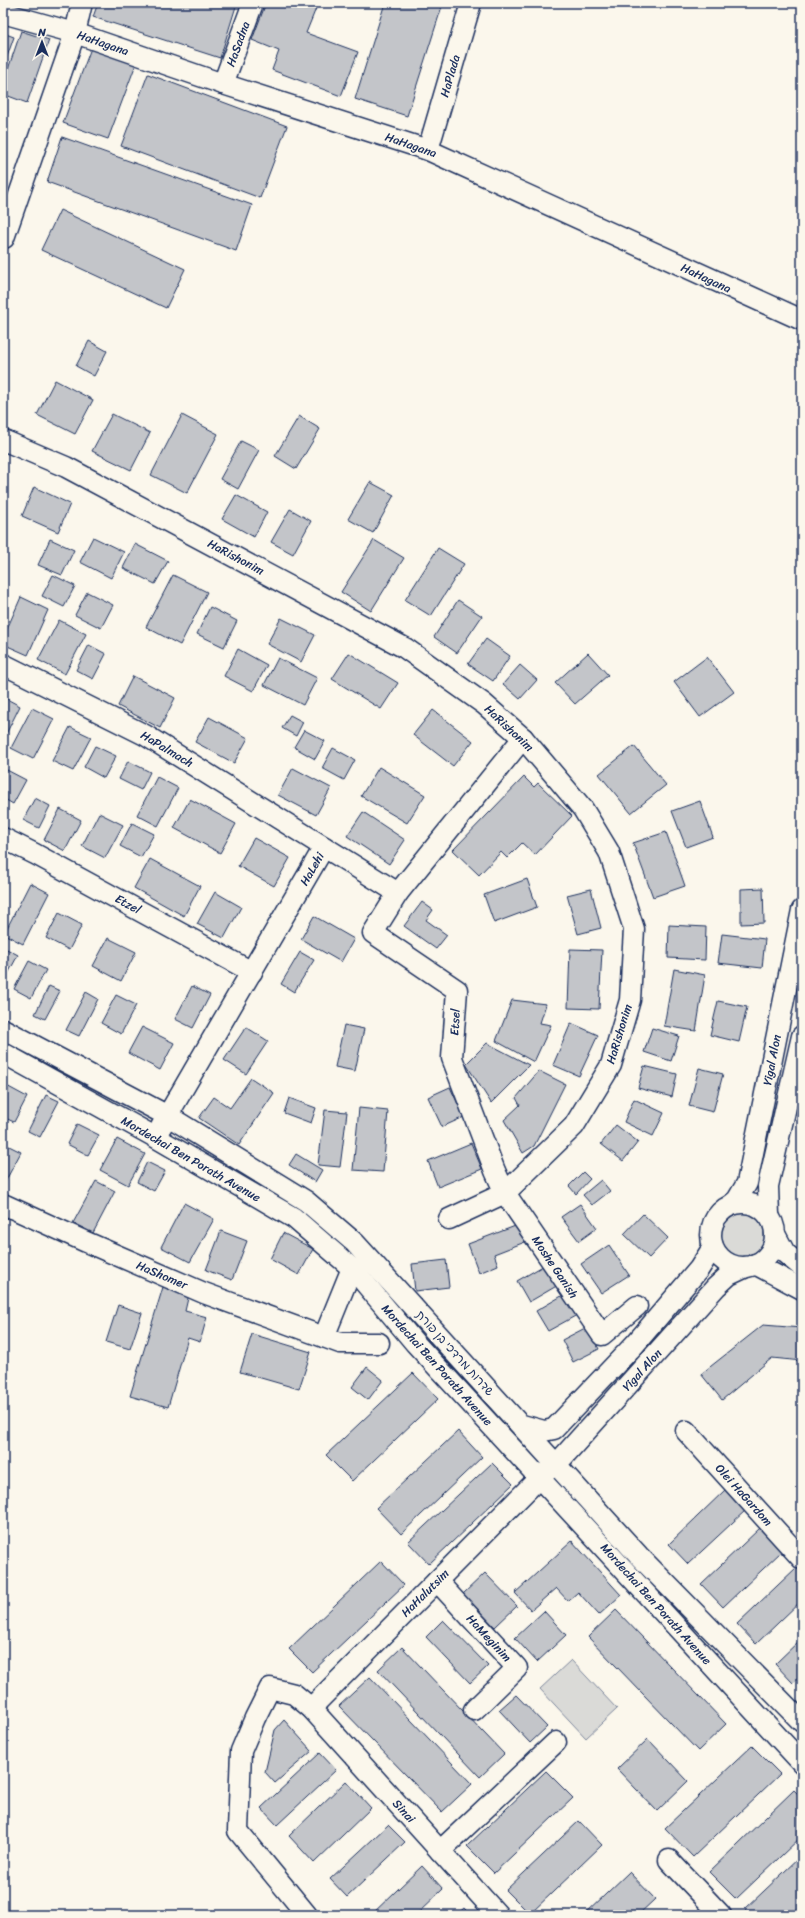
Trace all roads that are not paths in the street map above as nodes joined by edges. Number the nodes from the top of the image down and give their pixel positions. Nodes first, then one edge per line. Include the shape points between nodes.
1 (82, 3) edge
2 (253, 3) edge
3 (471, 3) edge
4 (3, 13) edge
5 (75, 33) junction
6 (223, 84) junction
7 (428, 150) junction
8 (4, 238) edge
9 (802, 320) edge
10 (3, 440) edge
11 (3, 664) edge
12 (523, 738) junction
13 (3, 838) edge
14 (324, 847) junction
15 (398, 893) junction
16 (802, 910) edge
17 (252, 972) junction
18 (3, 1029) edge
19 (802, 1036) edge
20 (3, 1053) edge
21 (168, 1116) junction
22 (155, 1137) junction
23 (505, 1193) junction
24 (3, 1204) edge
25 (731, 1205) junction
26 (449, 1219) dead end
27 (772, 1225) junction
28 (713, 1247) junction
29 (751, 1266) junction
30 (802, 1267) edge
31 (352, 1268) junction
32 (802, 1289) edge
33 (637, 1306) dead end
34 (606, 1332) junction
35 (324, 1337) junction
36 (379, 1343) dead end
37 (635, 1344) junction
38 (659, 1351) junction
39 (522, 1425) junction
40 (686, 1431) dead end
41 (555, 1464) junction
42 (540, 1477) junction
43 (802, 1559) edge
44 (437, 1581) junction
45 (311, 1708) junction
46 (474, 1710) dead end
47 (802, 1722) edge
48 (556, 1742) dead end
49 (802, 1763) edge
50 (440, 1851) junction
51 (668, 1860) dead end
52 (307, 1915) edge
53 (498, 1915) edge
54 (721, 1915) edge

1 - 5 street
2 - 6 street, HaSadna
3 - 7 street, HaPlada
4 - 5 street, HaHagana
5 - 6 street, HaHagana
5 - 8 street
6 - 7 street, HaHagana
7 - 9 street, HaHagana
10 - 12 street, HaRishonim via 66,467 405,648 484,704
11 - 14 street, HaPalmach via 145,735
12 - 15 street
12 - 23 street, HaRishonim via 583,809 609,852 634,929 630,1000 611,1065 574,1126
13 - 17 street, Etzel
14 - 15 street, HaLehi
14 - 17 street, HaLehi
15 - 23 street, Etsel via 373,933 456,990 452,1058
16 - 25 street, Yigal Alon via 747,1183
17 - 21 street, HaLehi
18 - 21 street, Mordechai Ben Porath Avenue
19 - 27 street, Yigal Alon via 768,1186
20 - 22 street, Mordechai Ben Porath Avenue
21 - 22 street, HaLehi
21 - 39 street, Mordechai Ben Porath Avenue via 306,1201 350,1239
22 - 31 street, Mordechai Ben Porath Avenue via 294,1218
23 - 26 street, HaRishonim
23 - 34 street, Moshe Ganish via 602,1335
24 - 35 street, HaShomer via 204,1293
25 - 27 street via 743,1202 755,1205
25 - 28 street via 722,1210 712,1227
27 - 29 street via 774,1244 770,1252
27 - 30 street via 785,1253
28 - 29 street via 727,1262 736,1266
28 - 37 street, Yigal Alon via 699,1269
29 - 32 street
29 - 38 street, Yigal Alon via 724,1279
31 - 35 street
31 - 42 street, Mordechai Ben Porath Avenue via 415,1343
33 - 34 street
34 - 37 street, Moshe Ganish
35 - 36 street, HaShomer via 340,1343
37 - 38 street, Moshe Ganish
37 - 39 street, Yigal Alon via 554,1429 544,1431
38 - 41 street, Yigal Alon
39 - 41 street
40 - 43 street, Olei HaGardom
41 - 42 street, Yigal Alon
41 - 47 street, Mordechai Ben Porath Avenue via 639,1556
42 - 44 street, HaHalutsim
42 - 49 street, Mordechai Ben Porath Avenue
44 - 45 street, HaHalutsim
44 - 46 street, HaMeginim via 517,1668
45 - 50 street, Sinai
45 - 52 street, Sinai via 294,1694 270,1688 241,1752 238,1831
48 - 50 street
50 - 53 street, Sinai
51 - 54 street

